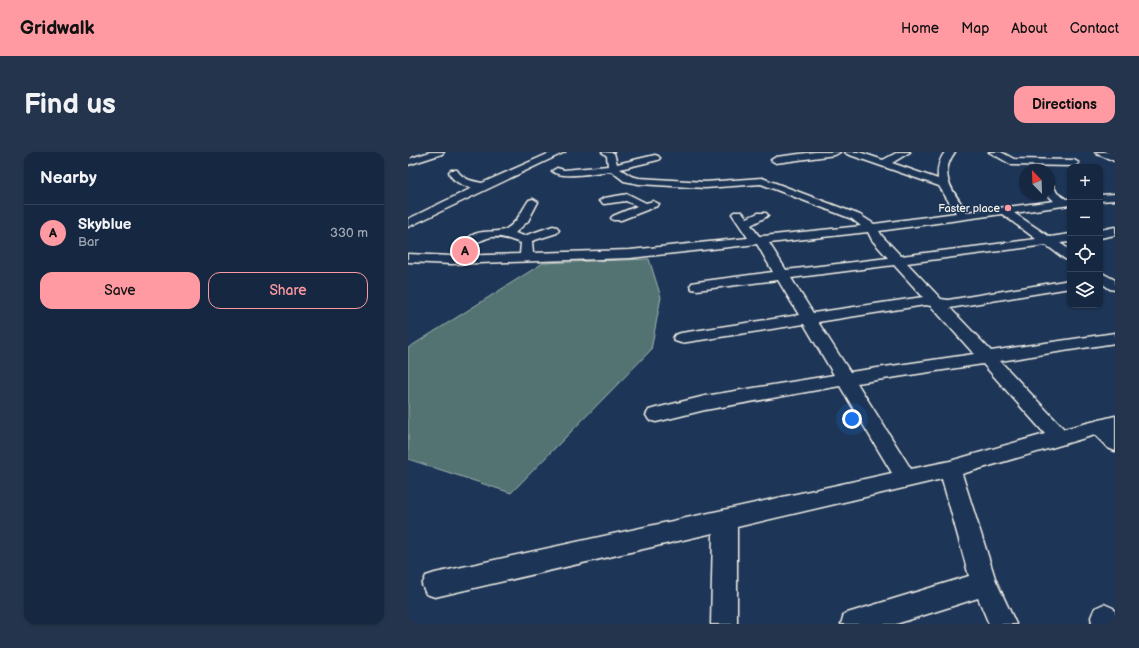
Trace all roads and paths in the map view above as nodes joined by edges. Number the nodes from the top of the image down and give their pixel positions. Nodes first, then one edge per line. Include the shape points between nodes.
1 (439, 152) edge
2 (560, 152) edge
3 (607, 152) edge
4 (835, 152) edge
5 (850, 152) edge
6 (905, 152) edge
7 (950, 152) edge
8 (994, 152) edge
9 (1100, 152) edge
10 (1036, 153) dead end
11 (655, 158) dead end
12 (1115, 158) edge
13 (776, 160) dead end
14 (408, 162) edge
15 (1012, 162) junction
16 (1047, 163) junction
17 (1074, 163) dead end
18 (883, 164) junction
19 (1019, 167) edge
20 (613, 168) junction
21 (454, 172) dead end
22 (557, 172) dead end
23 (653, 182) junction
24 (943, 184) junction
25 (772, 185) junction
26 (484, 186) junction
27 (762, 192) dead end
28 (1055, 196) edge
29 (628, 197) junction
30 (1115, 197) edge
31 (1103, 198) edge
32 (604, 201) dead end
33 (532, 202) dead end
34 (1067, 202) edge
35 (655, 203) dead end
36 (644, 206) junction
37 (1004, 210) junction
38 (869, 211) dead end
39 (762, 215) dead end
40 (963, 216) junction
41 (856, 217) junction
42 (617, 218) dead end
43 (408, 223) edge
44 (872, 228) junction
45 (553, 230) dead end
46 (1115, 232) edge
47 (508, 233) junction
48 (1103, 234) edge
49 (1067, 238) edge
50 (474, 239) dead end
51 (524, 240) junction
52 (758, 240) junction
53 (1048, 241) junction
54 (1067, 254) edge
55 (408, 258) edge
56 (526, 258) junction
57 (899, 261) junction
58 (782, 276) junction
59 (1067, 284) edge
60 (697, 286) dead end
61 (937, 303) junction
62 (808, 320) junction
63 (681, 338) dead end
64 (1115, 338) edge
65 (986, 356) junction
66 (845, 379) junction
67 (656, 414) dead end
68 (1107, 425) edge
69 (1060, 437) junction
70 (1115, 443) edge
71 (950, 469) junction
72 (906, 479) junction
73 (725, 520) junction
74 (984, 584) junction
75 (435, 585) dead end
76 (724, 624) edge
77 (854, 624) edge
78 (1003, 624) edge

1 - 14 street
2 - 26 street
3 - 20 street via 611,155
4 - 13 street
5 - 18 street
6 - 18 street
7 - 24 street via 941,169
8 - 15 street
9 - 12 street
10 - 16 street
11 - 20 street
15 - 16 street
15 - 19 street
16 - 17 street
18 - 24 street
20 - 22 street
20 - 23 street via 628,179
21 - 26 street via 455,176 469,184
23 - 25 street via 720,185 756,181
23 - 29 street
24 - 40 street
25 - 27 street
25 - 41 street
26 - 43 street
28 - 34 street
29 - 32 street
29 - 36 street
30 - 31 street
33 - 47 street via 524,219
34 - 37 street
35 - 36 street
36 - 42 street
37 - 40 street
37 - 53 street
38 - 41 street
39 - 52 street via 742,219
40 - 44 street
41 - 44 street
44 - 52 street
44 - 57 street via 876,237
45 - 51 street
46 - 48 street
47 - 50 street via 489,234
47 - 51 street
49 - 53 street
51 - 56 street via 527,243
52 - 56 street via 630,254
52 - 58 street
53 - 54 street
53 - 57 street
55 - 56 street
57 - 58 street
57 - 61 street
58 - 60 street
58 - 62 street
59 - 61 street via 948,304
61 - 62 street via 925,301
61 - 65 street
62 - 63 street
62 - 66 street
64 - 65 street
65 - 66 street
65 - 69 street
66 - 67 street via 704,403
66 - 72 street
68 - 69 street
68 - 70 street
69 - 71 street
71 - 72 street
71 - 74 street
72 - 73 street
73 - 75 street
73 - 76 street
74 - 77 street
74 - 78 street

